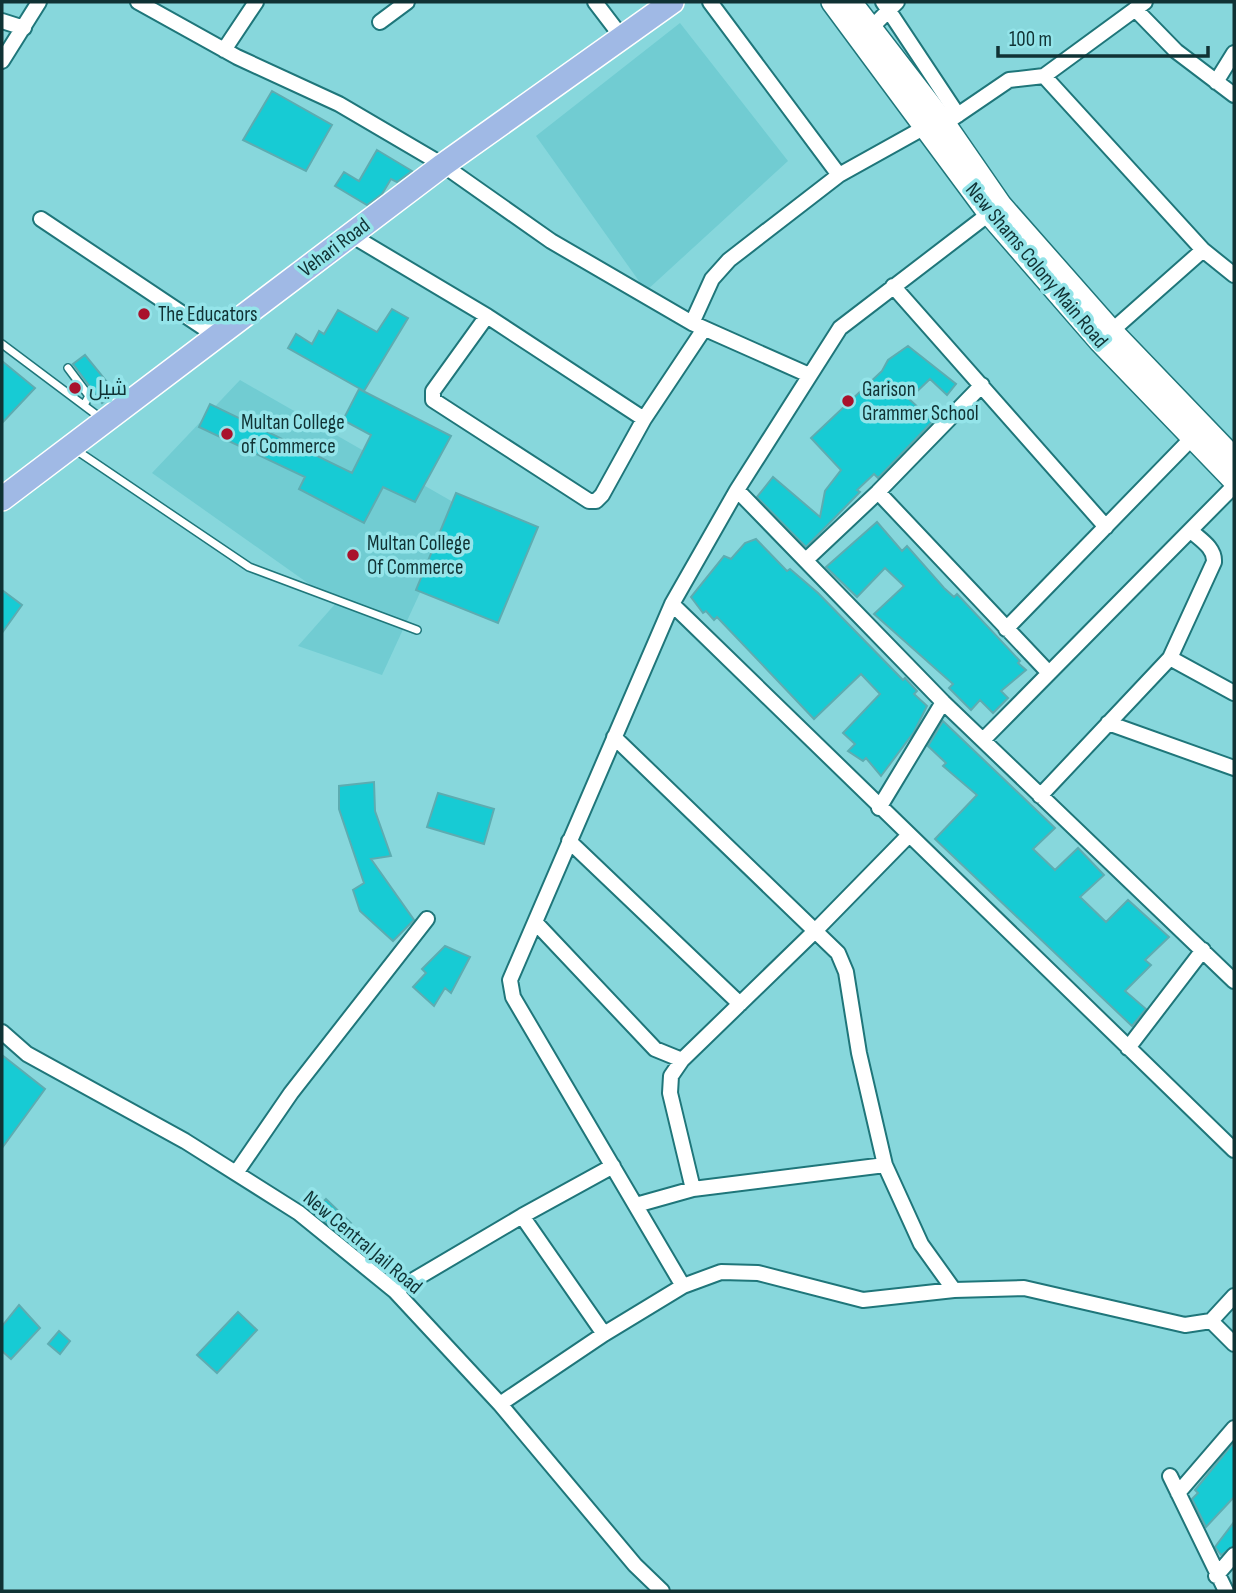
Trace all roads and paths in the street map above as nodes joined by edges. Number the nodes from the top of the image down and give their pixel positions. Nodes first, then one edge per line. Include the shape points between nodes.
1 (39, 2) edge
2 (138, 2) edge
3 (256, 2) edge
4 (407, 2) edge
5 (595, 2) edge
6 (672, 2) edge
7 (710, 2) edge
8 (832, 2) edge
9 (850, 2) edge
10 (890, 4) edge
11 (1140, 5) edge
12 (2, 21) edge
13 (380, 22) dead end
14 (24, 28) junction
15 (865, 34) junction
16 (621, 36) junction
17 (224, 50) junction
18 (1234, 52) edge
19 (2, 61) edge
20 (1044, 76) junction
21 (1216, 82) junction
22 (1234, 95) edge
23 (940, 124) junction
24 (443, 165) junction
25 (839, 175) junction
26 (995, 210) junction
27 (41, 219) dead end
28 (351, 235) junction
29 (1203, 250) junction
30 (1234, 275) edge
31 (892, 286) junction
32 (487, 316) junction
33 (698, 326) junction
34 (216, 336) junction
35 (1106, 336) junction
36 (2, 344) edge
37 (68, 368) dead end
38 (809, 375) junction
39 (982, 385) junction
40 (83, 405) junction
41 (644, 419) junction
42 (105, 422) junction
43 (1192, 438) junction
44 (72, 447) junction
45 (1234, 458) edge
46 (1234, 481) edge
47 (1234, 486) edge
48 (737, 490) junction
49 (878, 492) junction
50 (2, 499) edge
51 (1106, 527) junction
52 (1191, 531) junction
53 (807, 559) junction
54 (672, 604) junction
55 (1006, 629) junction
56 (417, 630) dead end
57 (1170, 658) junction
58 (1049, 673) junction
59 (1234, 693) edge
60 (943, 702) junction
61 (1108, 723) junction
62 (614, 737) junction
63 (984, 739) junction
64 (1234, 768) edge
65 (1040, 796) junction
66 (879, 808) junction
67 (909, 835) junction
68 (569, 841) junction
69 (427, 919) dead end
70 (535, 922) junction
71 (815, 931) junction
72 (1203, 950) junction
73 (1234, 981) edge
74 (740, 1004) junction
75 (2, 1032) edge
76 (1128, 1048) junction
77 (682, 1060) junction
78 (1234, 1150) edge
79 (885, 1165) junction
80 (613, 1166) junction
81 (236, 1173) junction
82 (693, 1189) junction
83 (636, 1205) junction
84 (522, 1216) junction
85 (683, 1286) junction
86 (954, 1290) junction
87 (396, 1291) junction
88 (1234, 1296) edge
89 (1211, 1321) junction
90 (604, 1334) junction
91 (1234, 1344) edge
92 (500, 1404) junction
93 (1234, 1428) edge
94 (1170, 1476) dead end
95 (1178, 1493) junction
96 (1234, 1555) edge
97 (1218, 1585) edge
98 (662, 1591) edge

1 - 14 street
2 - 17 street
3 - 17 street
4 - 13 street
5 - 16 street
6 - 16 main road, Vehari Road
7 - 25 street
8 - 15 main road, New Shams Colony Main Road
9 - 15 main road, New Shams Colony Main Road
10 - 15 street
10 - 23 street
11 - 20 street
11 - 21 street via 1176,51
12 - 14 street
14 - 19 street
15 - 23 main road, New Shams Colony Main Road
16 - 24 main road, Vehari Road
17 - 24 street via 339,104
18 - 21 street
20 - 23 street via 1009,80
20 - 29 street
21 - 22 street
23 - 25 street
23 - 26 main road, New Shams Colony Main Road
24 - 28 main road, Vehari Road
24 - 33 street via 551,241
25 - 33 street via 729,260 712,279
26 - 31 street
26 - 35 main road, New Shams Colony Main Road
27 - 34 street
28 - 32 street
28 - 34 main road, Vehari Road
29 - 30 street
29 - 35 street
31 - 38 street via 841,328
31 - 39 street
32 - 41 street
32 - 41 street via 433,391 439,407 589,501 602,495
33 - 38 street
33 - 41 street
34 - 42 main road, Vehari Road
35 - 43 main road, New Shams Colony Main Road
35 - 45 main road, New Shams Colony Main Road
36 - 40 lane
37 - 40 lane via 89,396
38 - 48 street
39 - 49 street
39 - 51 street
40 - 42 lane
42 - 44 main road, Vehari Road
43 - 46 main road, New Shams Colony Main Road
43 - 51 street
44 - 50 main road, Vehari Road
44 - 56 lane via 248,567
47 - 52 street
48 - 53 street
48 - 54 street
49 - 53 street
49 - 55 street
51 - 55 street
52 - 57 street via 1209,547 1214,562
52 - 58 street
53 - 60 street
54 - 62 street
54 - 66 street
55 - 58 street
57 - 59 street
57 - 61 street
58 - 63 street
60 - 63 street
60 - 66 street
61 - 64 street
61 - 65 street
62 - 68 street
62 - 71 street
63 - 65 street
65 - 72 street
66 - 67 street
67 - 71 street
67 - 76 street
68 - 70 street
68 - 74 street
69 - 81 street via 291,1093
70 - 77 street via 655,1049
70 - 80 street via 510,980 513,997
71 - 74 street
71 - 79 street via 838,953 846,972
72 - 73 street
72 - 76 street
74 - 77 street
75 - 81 street, New Central Jail Road via 27,1054
76 - 78 street
77 - 82 street via 671,1076 670,1093
79 - 82 street
79 - 86 street via 921,1244
80 - 83 street
80 - 84 street
81 - 87 street, New Central Jail Road via 299,1213
82 - 83 street
83 - 85 street
84 - 87 street
84 - 90 street
85 - 86 street via 721,1272 758,1273 863,1300
85 - 90 street
86 - 89 street via 1024,1288 1185,1325
87 - 92 street, New Central Jail Road
88 - 89 street
89 - 91 street
90 - 92 street
92 - 98 street, New Central Jail Road
93 - 95 street
94 - 95 street
95 - 97 street
96 - 97 street

